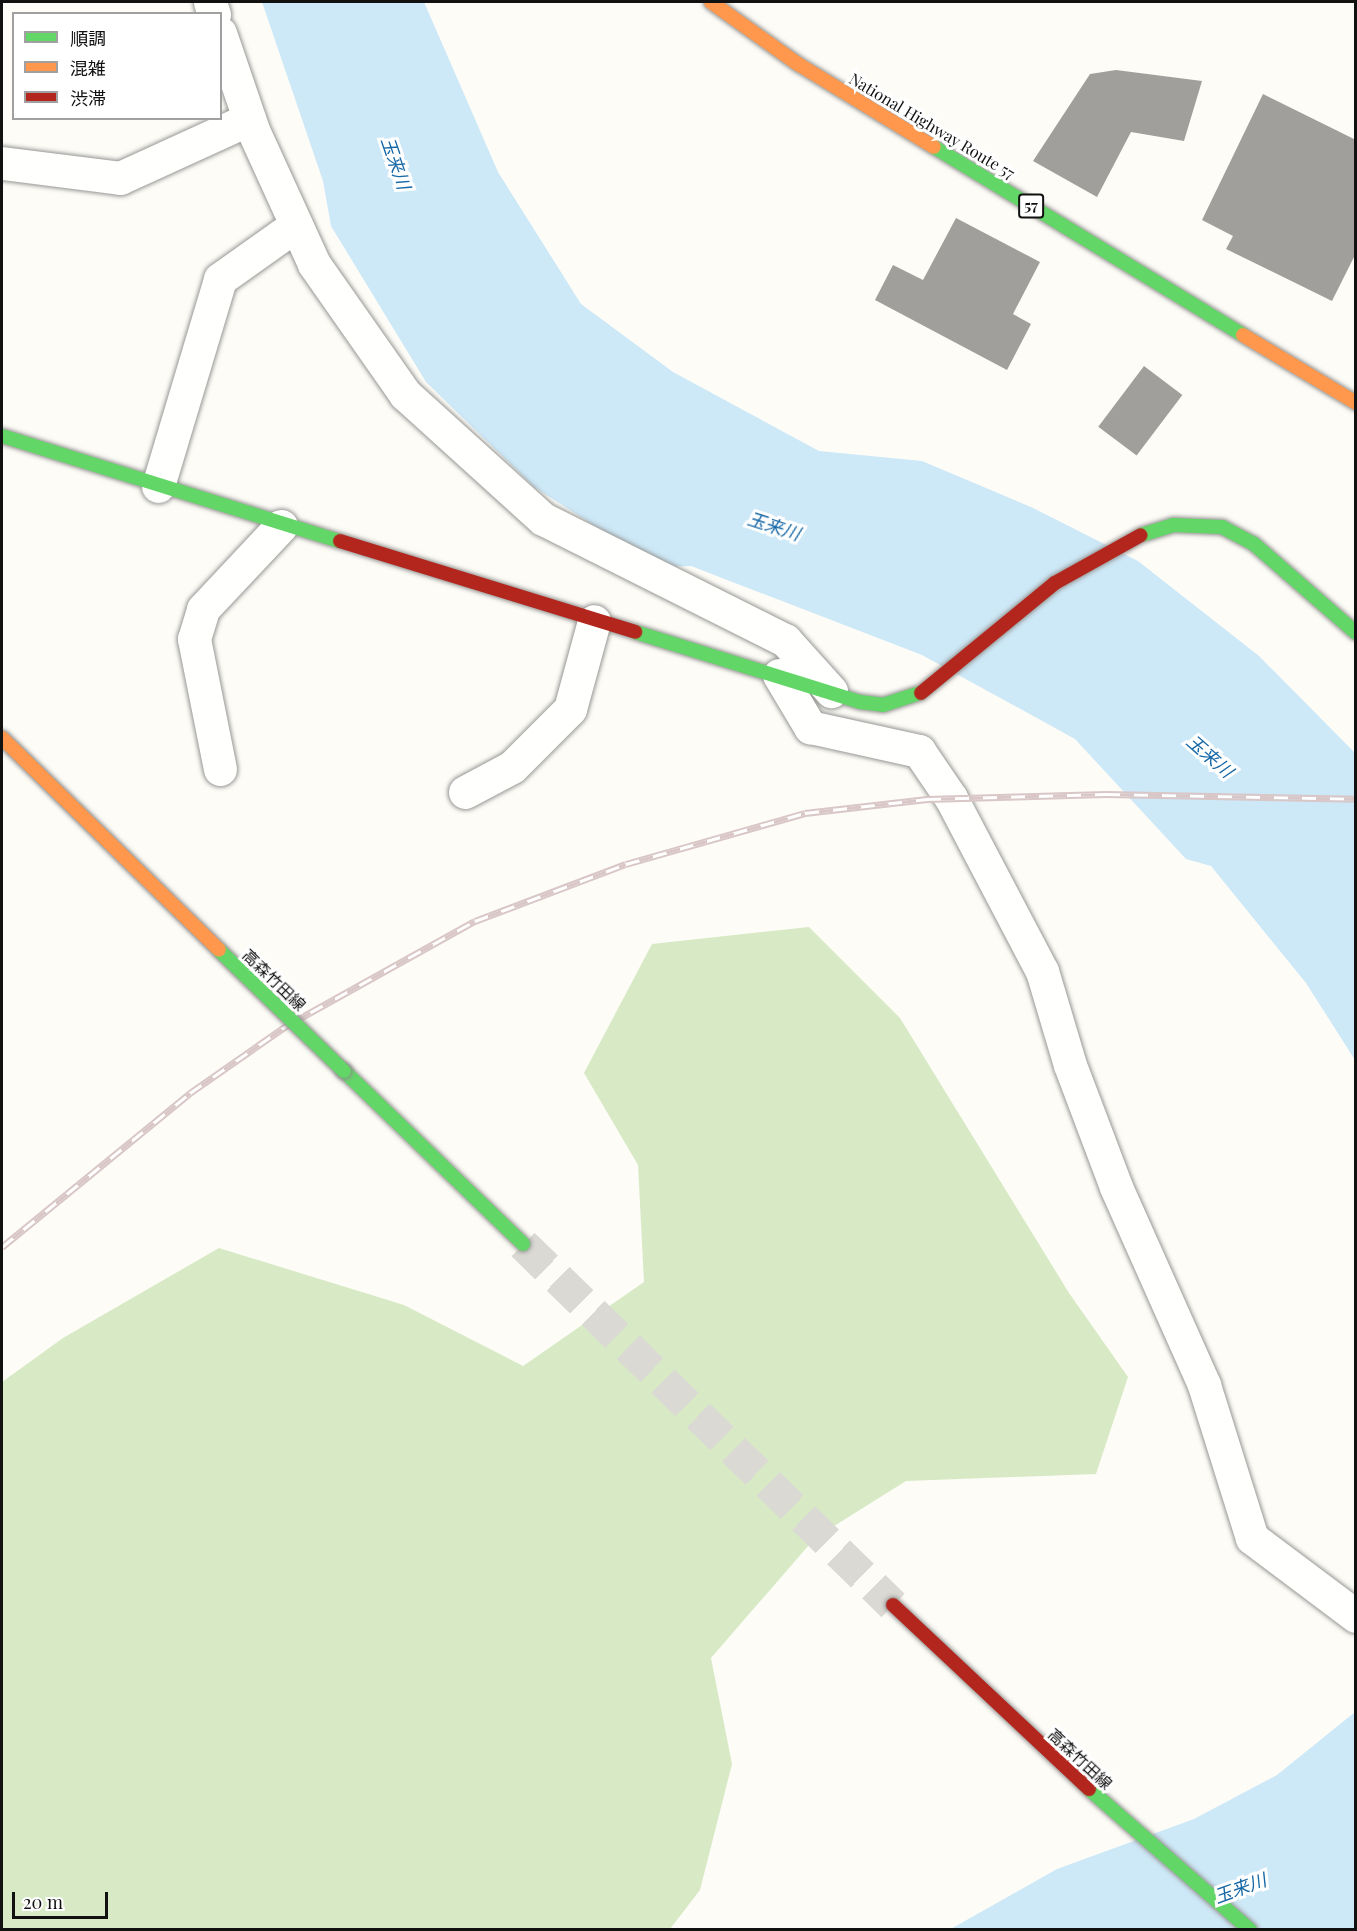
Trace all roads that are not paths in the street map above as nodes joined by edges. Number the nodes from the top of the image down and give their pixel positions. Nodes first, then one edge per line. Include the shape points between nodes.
1 (711, 2) edge
2 (222, 39) edge
3 (249, 119) junction
4 (2, 163) edge
5 (296, 225) junction
6 (1356, 403) edge
7 (2, 436) edge
8 (158, 486) junction
9 (281, 526) junction
10 (594, 621) junction
11 (1356, 633) edge
12 (779, 675) junction
13 (831, 691) junction
14 (2, 738) edge
15 (220, 770) dead end
16 (465, 792) dead end
17 (523, 1244) tunnel mouth
18 (893, 1605) tunnel mouth
19 (1356, 1616) edge
20 (1250, 1929) edge

1 - 6 main road, National Highway Route 57 / 57 via 798,64
2 - 3 street
3 - 4 street via 120,178
3 - 5 street
5 - 8 street via 219,279
5 - 13 street via 314,264 405,394 543,519 785,640
7 - 8 main road
8 - 9 main road
9 - 10 main road
9 - 15 street via 203,609 194,639
10 - 12 main road
10 - 16 street via 570,709 512,767
11 - 13 main road via 1254,544 1222,527 1173,525 1125,540 1055,583 930,690 883,705
12 - 13 main road
12 - 19 street via 810,727 919,751 951,798 1042,971 1070,1065 1116,1187 1204,1385 1252,1538
14 - 17 main road, 高森竹田線, bridge
18 - 20 main road, 高森竹田線 via 1080,1782

